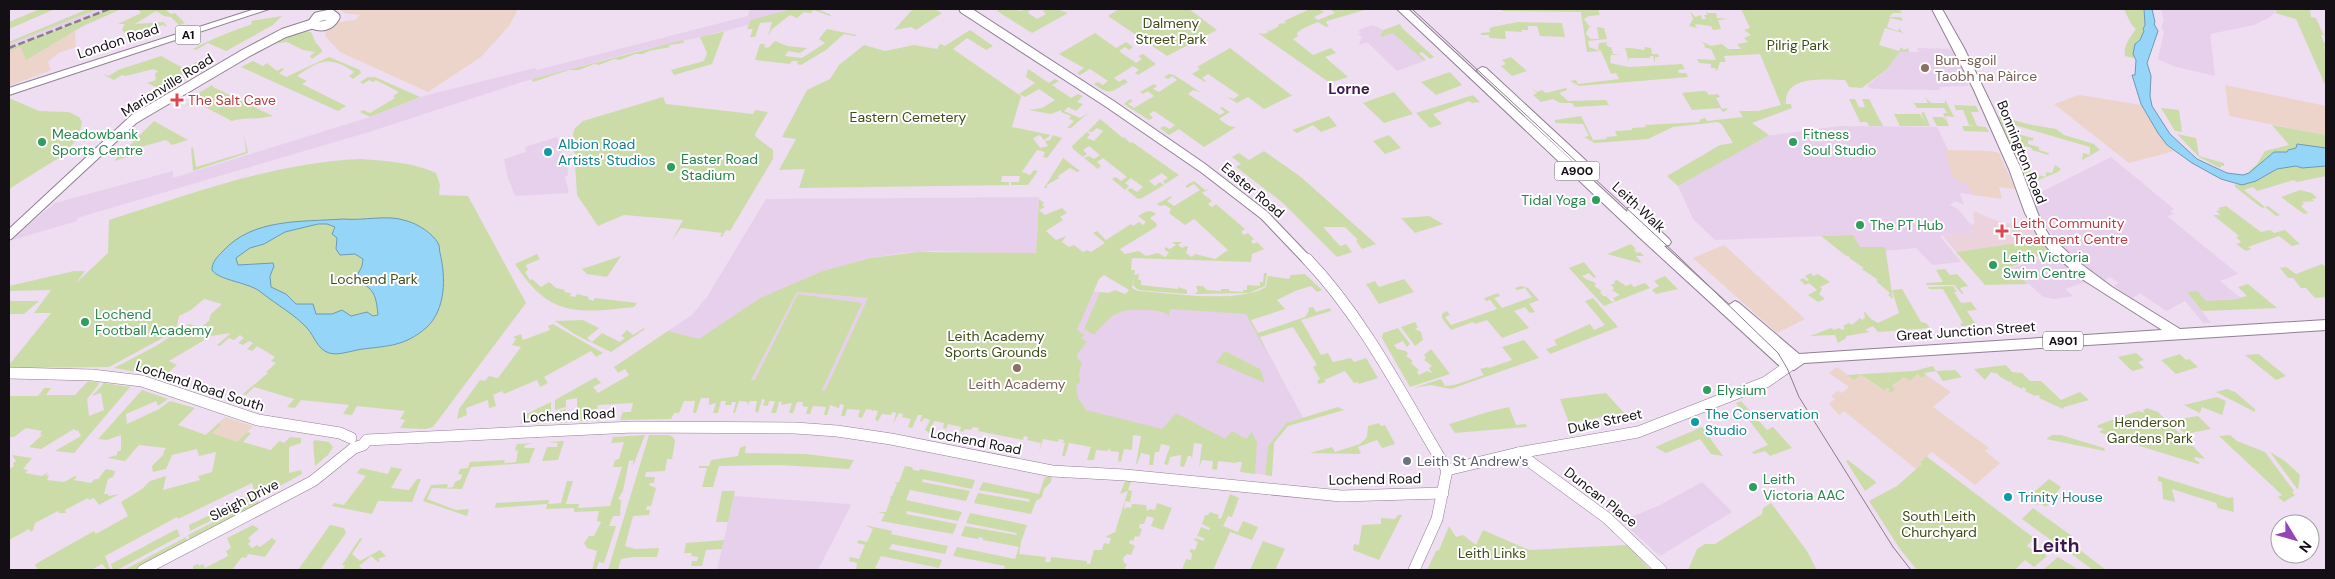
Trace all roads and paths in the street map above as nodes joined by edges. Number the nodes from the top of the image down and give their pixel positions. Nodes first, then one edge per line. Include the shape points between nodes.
1 (264, 9) edge
2 (964, 9) edge
3 (1402, 9) edge
4 (1415, 9) edge
5 (1937, 9) edge
6 (327, 11) edge
7 (9, 92) edge
8 (9, 235) edge
9 (2326, 325) edge
10 (2180, 335) junction
11 (1793, 363) junction
12 (9, 373) edge
13 (352, 443) junction
14 (1518, 453) junction
15 (1447, 470) junction
16 (1443, 493) junction
17 (143, 570) edge
18 (1414, 570) edge
19 (1661, 570) edge

1 - 7 main road, London Road / A1
2 - 15 street, Easter Road via 1102,98 1264,215 1325,278 1349,309
3 - 11 main road, Leith Walk / A900 via 1645,235
4 - 11 main road, Leith Walk / A900
5 - 10 main road, Bonnington Road via 1972,73 2016,171 2033,219 2046,239 2085,273
6 - 8 street, Marionville Road via 312,24 246,53 134,120
9 - 10 main road, Great Junction Street / A901
10 - 11 main road, Great Junction Street / A901 via 1815,356
11 - 14 street, Duke Street via 1766,382 1638,432
12 - 13 street, Lochend Road South via 84,372 123,377 258,420 340,433
13 - 16 street, Lochend Road via 363,445 367,440 634,427 794,428 890,439 1048,471 1366,496
13 - 17 street, Sleigh Drive via 313,481
14 - 15 street, Duke Street
14 - 19 street, Duncan Place via 1607,518
15 - 16 street
16 - 18 street via 1437,519

